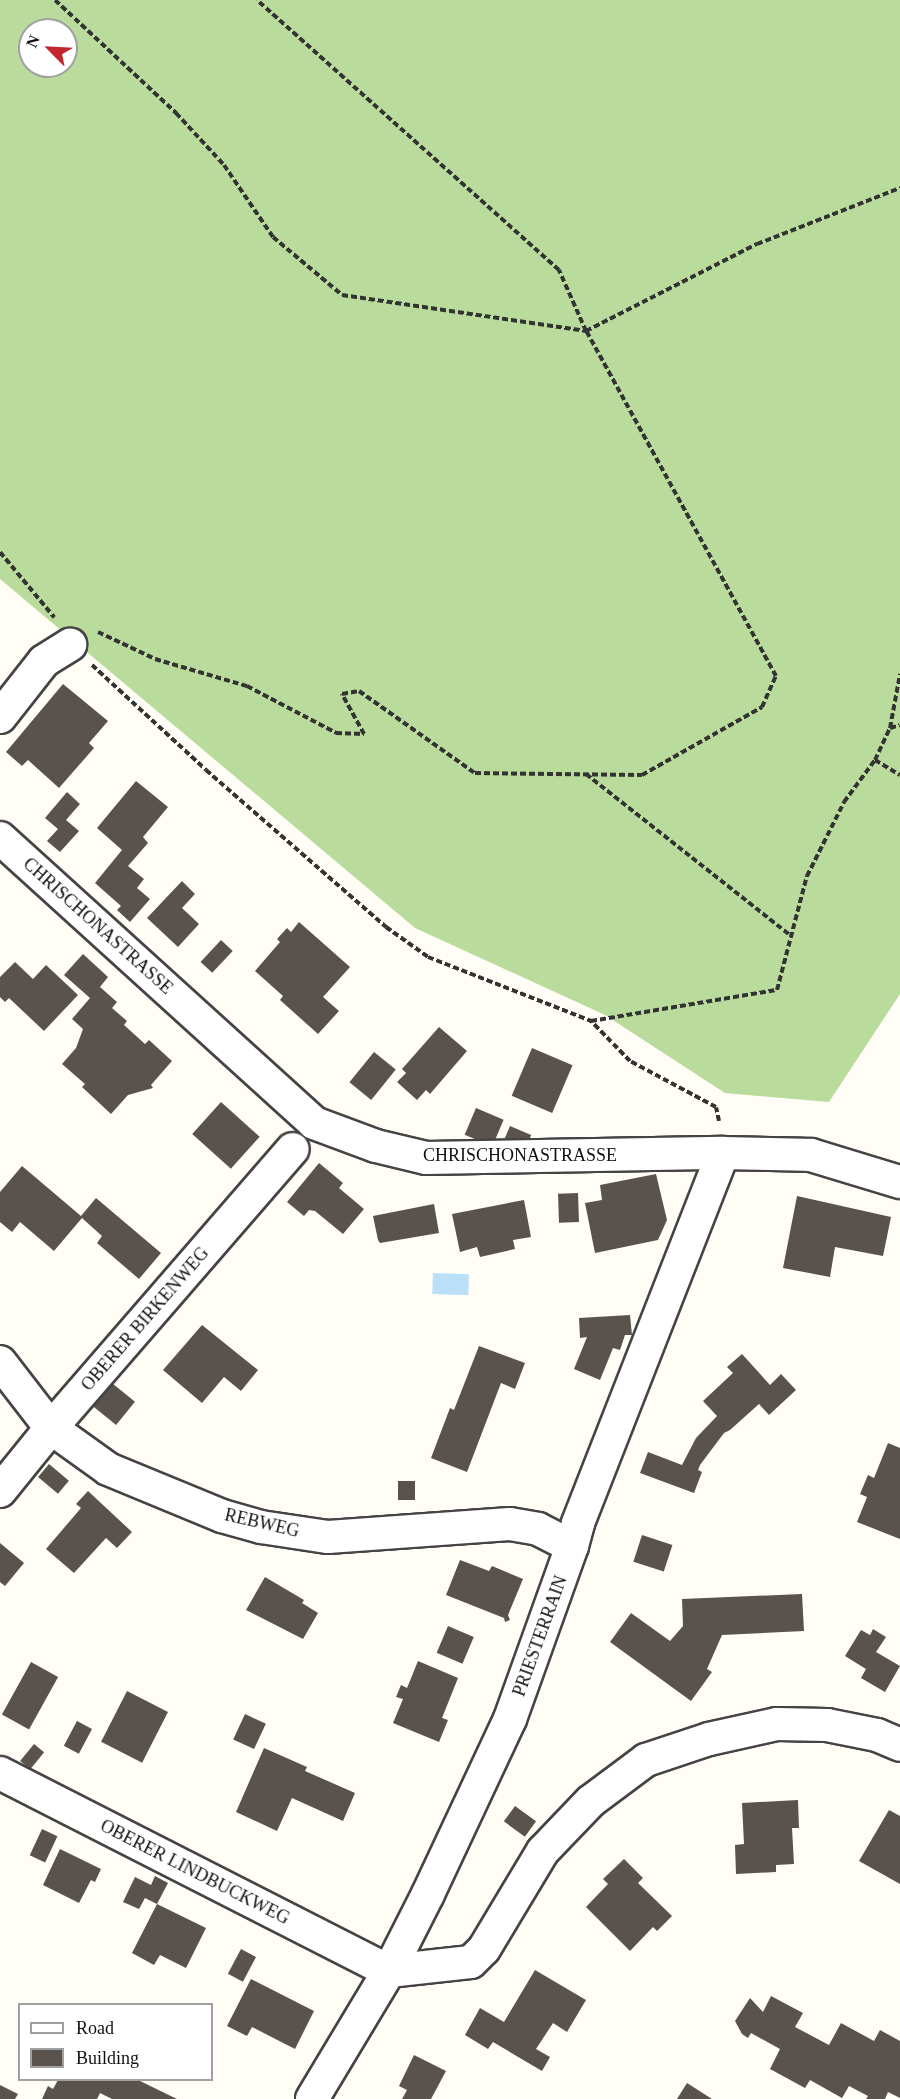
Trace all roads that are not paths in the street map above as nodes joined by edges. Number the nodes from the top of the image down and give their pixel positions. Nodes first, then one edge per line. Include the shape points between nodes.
1 (70, 645) road end
2 (0, 717) edge
3 (0, 838) edge
4 (304, 1135) junction
5 (723, 1153) junction
6 (900, 1182) edge
7 (0, 1362) edge
8 (51, 1428) junction
9 (0, 1491) edge
10 (572, 1546) junction
11 (900, 1745) edge
12 (0, 1773) edge
13 (389, 1971) junction
14 (312, 2099) edge

1 - 2 street via 44,661
3 - 4 street, CHRISCHONASTRASSE
4 - 5 street, CHRISCHONASTRASSE via 426,1158
4 - 8 street, OBERER BIRKENWEG
5 - 6 street, CHRISCHONASTRASSE via 811,1155
5 - 10 street, PRIESTERRAIN
7 - 8 street, REBWEG
8 - 9 street, OBERER BIRKENWEG
8 - 10 street, REBWEG via 108,1469 222,1516 261,1527 328,1537 510,1524 538,1529
10 - 13 street, PRIESTERRAIN via 510,1719
11 - 13 street via 877,1735 827,1725 777,1724 709,1739 646,1760 591,1801 543,1851 484,1949 471,1962
12 - 13 street, OBERER LINDBUCKWEG
13 - 14 street, PRIESTERRAIN

